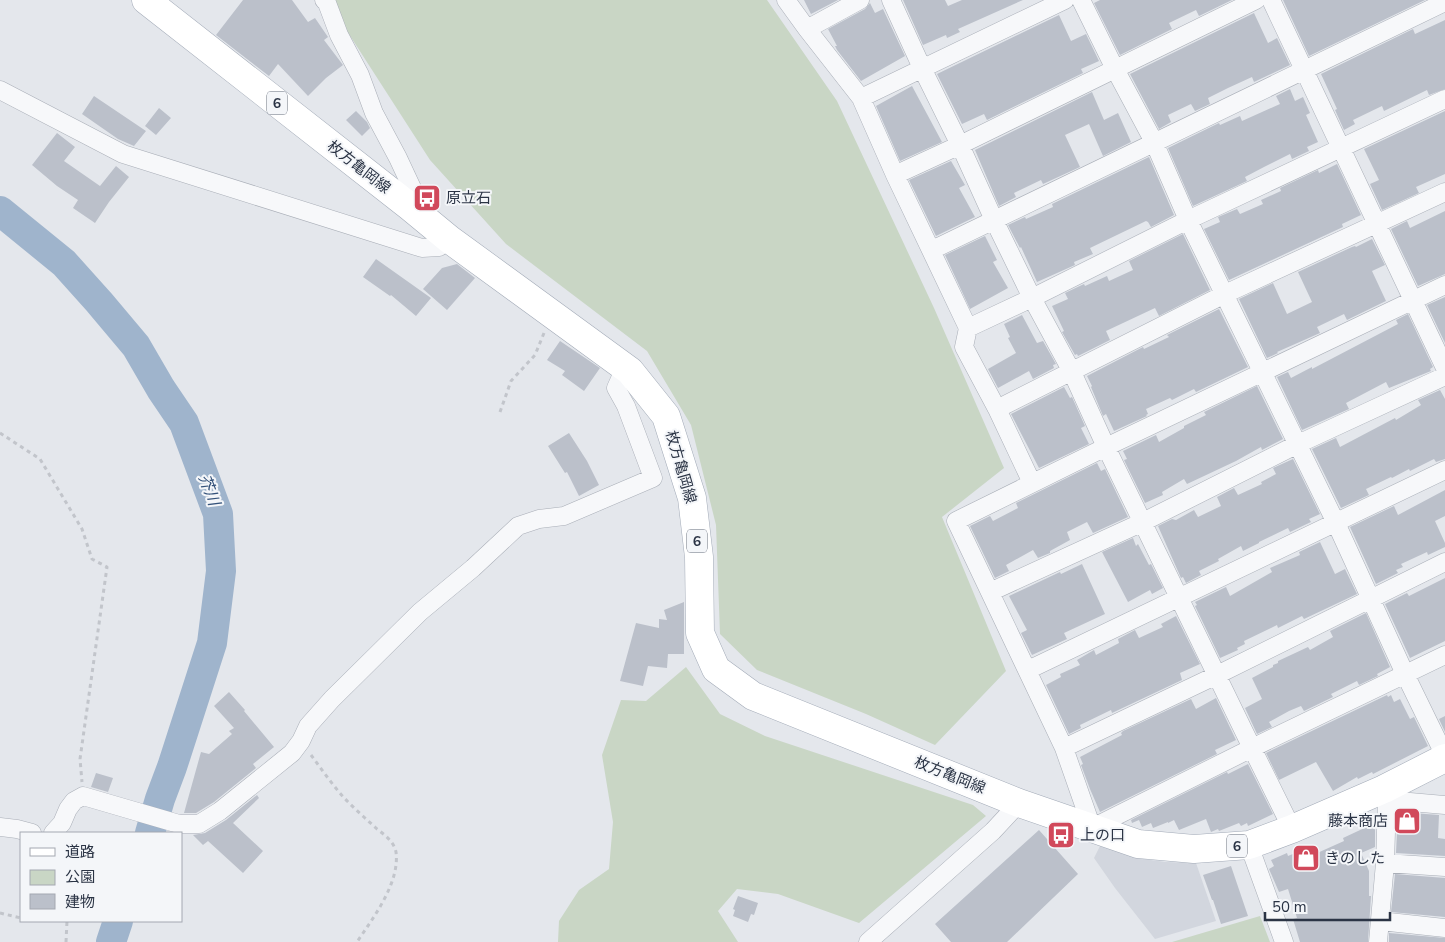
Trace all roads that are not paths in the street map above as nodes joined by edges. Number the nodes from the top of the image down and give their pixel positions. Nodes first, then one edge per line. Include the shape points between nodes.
1 (146, 0) edge
2 (324, 0) edge
3 (786, 0) edge
4 (860, 0) edge
5 (891, 0) edge
6 (1065, 0) edge
7 (1081, 0) edge
8 (1256, 0) edge
9 (1271, 0) edge
10 (1445, 2) edge
11 (807, 29) junction
12 (922, 68) junction
13 (1115, 69) junction
14 (1304, 70) junction
15 (0, 90) edge
16 (861, 98) junction
17 (1445, 99) edge
18 (1154, 142) junction
19 (960, 145) junction
20 (1341, 148) junction
21 (895, 175) junction
22 (1445, 192) edge
23 (409, 206) junction
24 (994, 220) junction
25 (1188, 220) junction
26 (1377, 224) junction
27 (449, 239) junction
28 (932, 250) junction
29 (1445, 285) edge
30 (1225, 294) junction
31 (1032, 298) junction
32 (1413, 301) junction
33 (968, 328) junction
34 (1445, 368) edge
35 (630, 371) junction
36 (1263, 371) junction
37 (1072, 372) junction
38 (1445, 376) edge
39 (996, 409) junction
40 (1298, 444) junction
41 (1106, 447) junction
42 (1445, 470) edge
43 (1032, 483) junction
44 (1144, 522) junction
45 (1336, 522) junction
46 (1445, 562) edge
47 (990, 592) junction
48 (1180, 597) junction
49 (1371, 598) junction
50 (1445, 655) edge
51 (1028, 670) junction
52 (1405, 674) junction
53 (1217, 675) junction
54 (1064, 748) junction
55 (1252, 748) junction
56 (1445, 757) edge
57 (1386, 794) junction
58 (1019, 803) junction
59 (1445, 805) edge
60 (0, 827) edge
61 (1092, 828) junction
62 (1292, 829) junction
63 (28, 832) edge
64 (54, 832) edge
65 (1249, 845) junction
66 (1384, 863) junction
67 (1445, 867) edge
68 (1380, 921) junction
69 (1445, 928) edge
70 (868, 942) edge
71 (1284, 942) edge
72 (1378, 942) edge

1 - 23 main road, 枚方亀岡線 / 6
2 - 23 street via 360,75 374,113 412,188
3 - 11 street
4 - 11 street
5 - 12 street
6 - 12 street
7 - 13 street
8 - 13 street
9 - 14 street
10 - 14 street
11 - 16 street
12 - 16 street
12 - 19 street
13 - 18 street
13 - 19 street
14 - 18 street
14 - 20 street
15 - 27 street via 123,154 422,248 439,247
16 - 21 street
17 - 20 street
18 - 24 street
18 - 25 street
19 - 21 street
19 - 24 street
20 - 25 street
20 - 26 street
21 - 28 street
22 - 26 street
23 - 27 main road, 枚方亀岡線 / 6
24 - 28 street
24 - 31 street
25 - 30 street
25 - 31 street
26 - 30 street
26 - 32 street
27 - 35 main road, 枚方亀岡線 / 6
28 - 33 street
29 - 32 street
30 - 36 street
30 - 37 street
31 - 33 street
31 - 37 street
32 - 34 street
32 - 36 street
33 - 39 street via 964,346
35 - 58 main road, 枚方亀岡線 / 6 via 666,416 692,498 699,557 700,632 716,669 753,696
35 - 64 street via 620,379 616,388 653,478 564,516 538,519 518,526 420,612 332,699 308,726 292,754 199,824 179,824 83,796 74,801
36 - 40 street
36 - 41 street
37 - 39 street
37 - 41 street
38 - 40 street
39 - 43 street
40 - 44 street
40 - 45 street
41 - 43 street
41 - 44 street
42 - 45 street
43 - 47 street via 956,521
44 - 47 street
44 - 48 street
45 - 48 street
45 - 49 street
46 - 49 street
47 - 51 street
48 - 51 street
48 - 53 street
49 - 52 street
49 - 53 street
50 - 52 street
51 - 54 street
52 - 55 street
52 - 56 street
53 - 54 street
53 - 55 street
54 - 61 street
55 - 61 street
55 - 62 street
56 - 57 main road, 枚方亀岡線 / 6
57 - 59 street
57 - 62 main road, 枚方亀岡線 / 6
57 - 66 street
58 - 61 main road, 枚方亀岡線 / 6
58 - 70 street via 994,831
60 - 63 street
61 - 65 main road, 枚方亀岡線 / 6 via 1138,844 1194,850
62 - 65 main road, 枚方亀岡線 / 6
65 - 71 street
66 - 67 street
66 - 68 street
68 - 69 street
68 - 72 street

